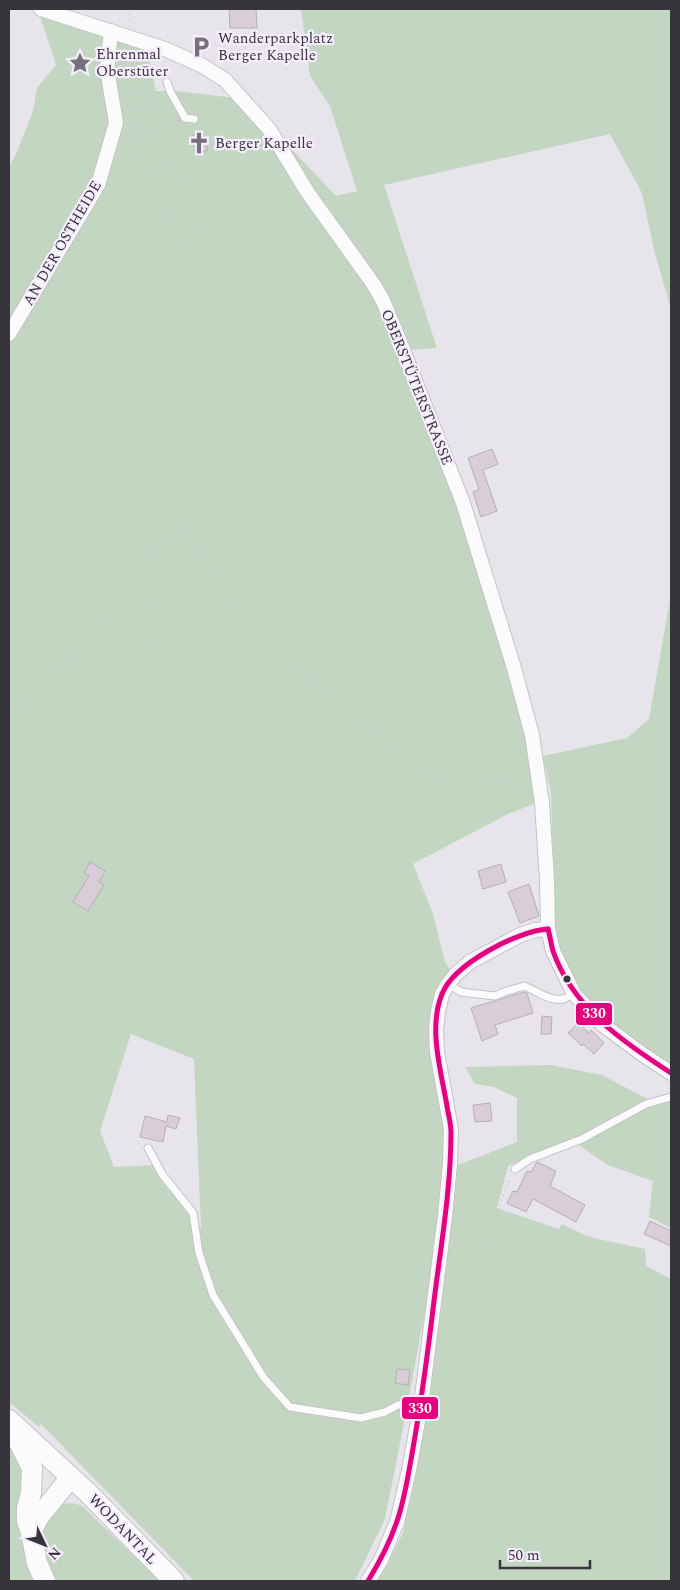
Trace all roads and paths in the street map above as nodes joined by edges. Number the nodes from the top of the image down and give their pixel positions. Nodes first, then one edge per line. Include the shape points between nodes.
1 (41, 9) edge
2 (111, 31) junction
3 (124, 62) dead end
4 (159, 78) dead end
5 (167, 82) dead end
6 (153, 92) junction
7 (157, 92) junction
8 (134, 95) junction
9 (125, 97) junction
10 (120, 98) dead end
11 (127, 106) junction
12 (194, 119) dead end
13 (133, 127) junction
14 (169, 132) junction
15 (111, 138) junction
16 (133, 142) junction
17 (178, 164) junction
18 (146, 174) junction
19 (190, 206) junction
20 (161, 214) junction
21 (9, 334) edge
22 (180, 520) junction
23 (146, 644) dead end
24 (9, 710) edge
25 (542, 803) junction
26 (548, 929) junction
27 (448, 984) junction
28 (574, 994) junction
29 (671, 1073) edge
30 (671, 1097) edge
31 (148, 1148) dead end
32 (515, 1169) joint
33 (442, 1239) junction
34 (420, 1405) junction
35 (9, 1421) edge
36 (64, 1471) junction
37 (32, 1493) junction
38 (31, 1532) junction
39 (45, 1581) edge
40 (174, 1581) edge
41 (368, 1581) edge

1 - 2 street, OBERSTÜTERSTRASSE
2 - 15 street, AN DER OSTHEIDE via 107,69 116,123
2 - 25 street, OBERSTÜTERSTRASSE via 183,56 225,80 269,129 308,193 383,301 463,503 528,718
3 - 8 path
4 - 7 path
5 - 12 lane via 185,118
6 - 7 path
6 - 8 path
6 - 13 path via 163,126 134,134
7 - 14 path
8 - 9 path
9 - 10 path
9 - 11 path
11 - 13 path
11 - 13 path via 146,108 148,116
14 - 16 path
14 - 17 path
15 - 16 path
15 - 21 street, AN DER OSTHEIDE via 98,185
16 - 18 path
17 - 18 path
17 - 19 path
18 - 20 path
19 - 20 path
19 - 20 path via 200,239 174,246
22 - 23 path via 158,590
22 - 24 path via 72,660
22 - 25 path via 268,644 344,712 415,767 449,784 475,784 507,778
25 - 26 street, OBERSTÜTERSTRASSE
26 - 27 street via 520,936 470,962
26 - 28 street, OBERSTÜTERSTRASSE via 553,951
27 - 28 lane via 461,992 482,996 495,996 524,986 559,999
27 - 33 street via 440,1003 436,1029 436,1052 451,1129
28 - 29 street, OBERSTÜTERSTRASSE via 603,1024
30 - 32 lane via 646,1104 582,1139 530,1159
31 - 34 lane via 162,1174 193,1213 199,1253 213,1295 264,1378 290,1407 361,1418 398,1406
32 - 33 path via 504,1189 489,1242 483,1246
33 - 34 street
34 - 41 street via 410,1470 397,1522
35 - 36 street, WODANTAL
35 - 37 street, WODANTAL via 32,1468
36 - 37 street
36 - 38 street
36 - 40 street, WODANTAL
37 - 38 street, WODANTAL via 27,1508
38 - 39 street, WODANTAL

